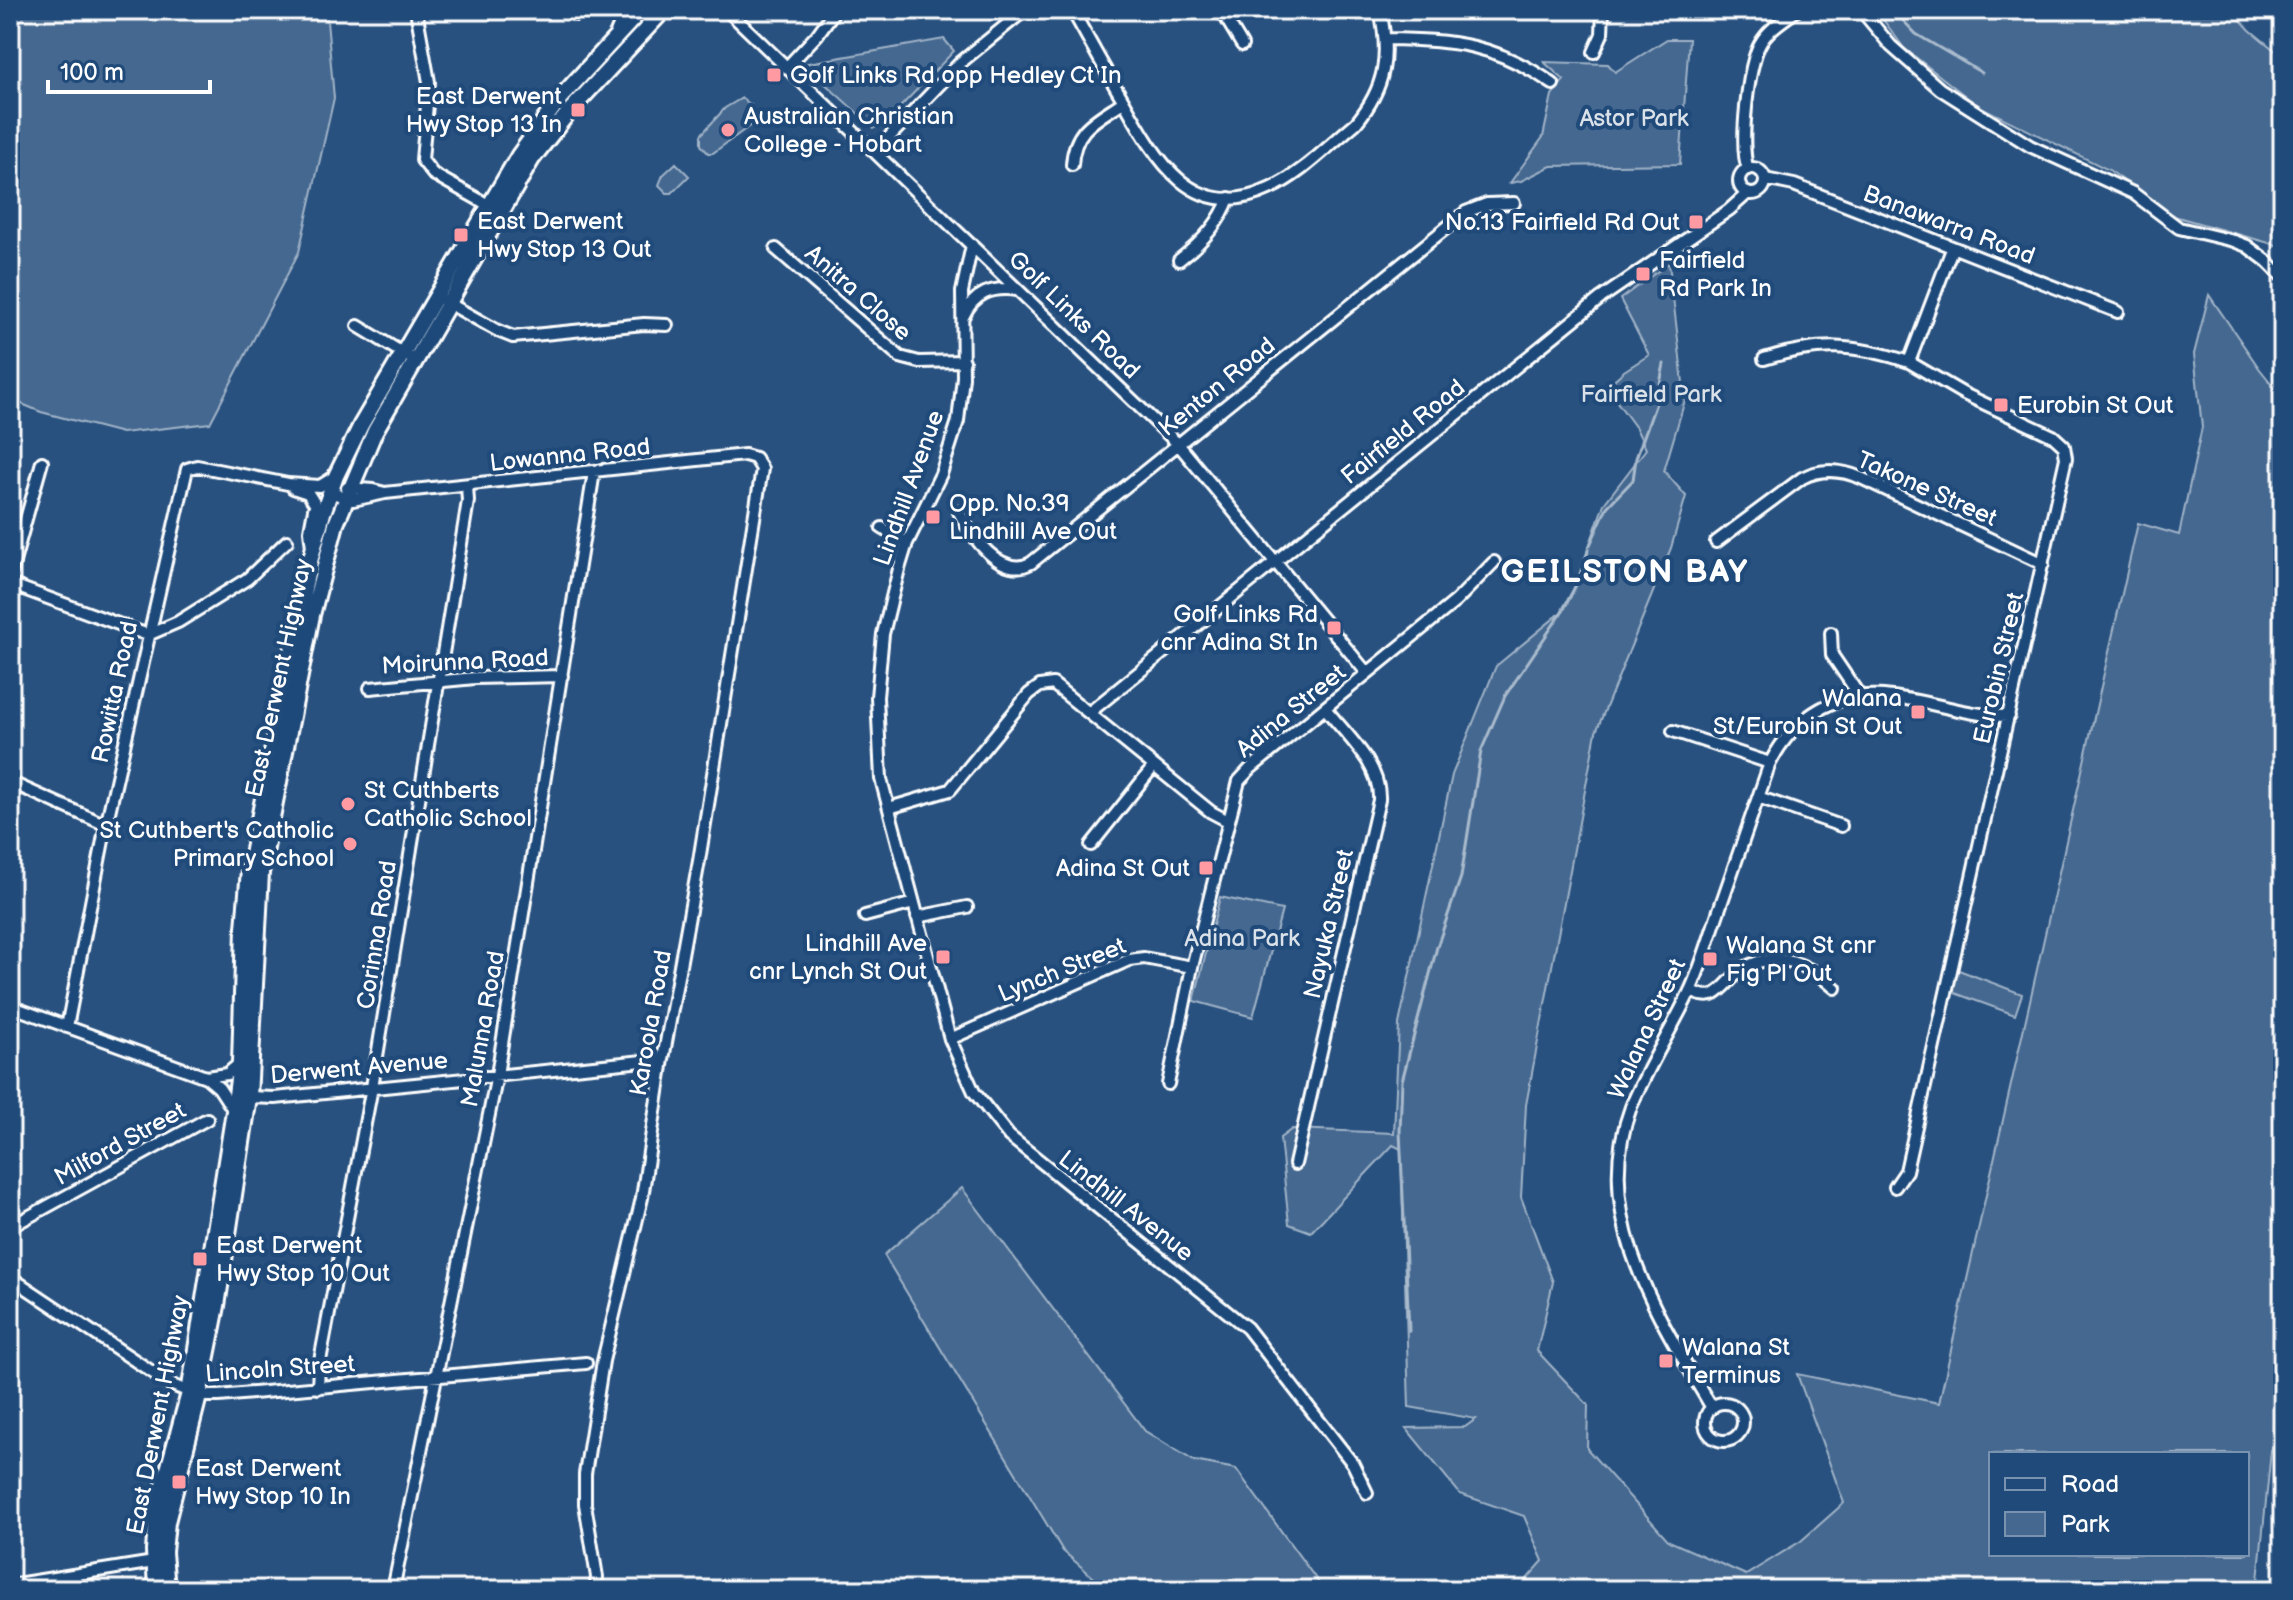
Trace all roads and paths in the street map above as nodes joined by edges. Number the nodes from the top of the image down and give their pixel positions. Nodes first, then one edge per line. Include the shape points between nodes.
1 (416, 10) edge
2 (626, 10) edge
3 (641, 10) edge
4 (664, 10) edge
5 (727, 10) edge
6 (835, 10) edge
7 (1025, 10) edge
8 (1072, 10) edge
9 (1221, 10) edge
10 (1380, 10) edge
11 (1603, 10) edge
12 (1797, 10) edge
13 (1861, 10) edge
14 (614, 38) junction
15 (1386, 39) junction
16 (1242, 45) dead end
17 (1594, 52) dead end
18 (787, 67) junction
19 (1553, 84) dead end
20 (1123, 102) junction
21 (875, 152) junction
22 (1072, 165) dead end
23 (1748, 169) junction
24 (1765, 179) junction
25 (1748, 193) junction
26 (1229, 198) junction
27 (1514, 203) dead end
28 (494, 208) junction
29 (972, 245) junction
30 (776, 249) dead end
31 (1952, 249) junction
32 (1179, 260) dead end
33 (2283, 277) edge
34 (1020, 290) junction
35 (442, 299) junction
36 (2118, 312) dead end
37 (962, 320) junction
38 (667, 325) dead end
39 (358, 326) dead end
40 (409, 356) junction
41 (1764, 359) dead end
42 (964, 361) junction
43 (1909, 362) junction
44 (1178, 444) junction
45 (42, 462) dead end
46 (758, 462) joint
47 (594, 472) junction
48 (336, 476) junction
49 (288, 484) junction
50 (467, 486) junction
51 (330, 492) junction
52 (347, 493) junction
53 (959, 512) dead end
54 (882, 528) dead end
55 (287, 541) dead end
56 (1716, 542) dead end
57 (907, 543) junction
58 (313, 552) junction
59 (1276, 561) junction
60 (1494, 562) dead end
61 (2043, 564) junction
62 (10, 576) edge
63 (10, 584) edge
64 (1831, 633) dead end
65 (148, 635) junction
66 (1367, 673) junction
67 (562, 676) junction
68 (439, 682) junction
69 (370, 688) dead end
70 (1859, 695) junction
71 (1325, 708) junction
72 (1090, 712) junction
73 (2009, 716) junction
74 (1673, 731) dead end
75 (1770, 763) junction
76 (1154, 766) junction
77 (10, 782) edge
78 (1758, 797) junction
79 (889, 808) junction
80 (1228, 821) junction
81 (106, 825) junction
82 (1841, 826) dead end
83 (1091, 845) dead end
84 (914, 903) junction
85 (967, 907) dead end
86 (865, 916) dead end
87 (917, 917) junction
88 (1192, 967) junction
89 (1835, 988) dead end
90 (1690, 991) junction
91 (10, 1006) edge
92 (67, 1027) junction
93 (950, 1039) junction
94 (663, 1059) junction
95 (240, 1063) junction
96 (497, 1075) junction
97 (206, 1077) junction
98 (1168, 1084) dead end
99 (372, 1087) junction
100 (249, 1097) junction
101 (234, 1111) junction
102 (207, 1119) dead end
103 (1295, 1164) dead end
104 (1895, 1187) dead end
105 (10, 1227) edge
106 (10, 1277) edge
107 (586, 1363) dead end
108 (436, 1377) junction
109 (318, 1388) junction
110 (194, 1394) junction
111 (1712, 1408) dead end
112 (1367, 1493) dead end
113 (154, 1562) junction
114 (18, 1586) edge
115 (156, 1590) edge
116 (167, 1590) edge
117 (393, 1590) edge
118 (595, 1590) edge

1 - 28 street via 429,82 422,160 433,174
2 - 14 street
3 - 14 main road, East Derwent Highway
4 - 28 main road, East Derwent Highway via 608,67
5 - 18 street, Golf Links Road
6 - 18 street
7 - 21 street via 960,63
8 - 20 street
9 - 16 street
10 - 15 street
11 - 17 street via 1602,34
12 - 23 street via 1764,38 1752,61 1743,151
13 - 33 street via 1907,62 1953,97 2055,159 2133,193 2179,228 2247,246
14 - 28 main road, East Derwent Highway via 519,155
15 - 19 street via 1480,47 1525,65
15 - 26 street via 1379,86 1356,123 1277,186
18 - 21 street, Golf Links Road
20 - 22 street via 1081,133
20 - 26 street via 1168,172 1189,188
21 - 29 street, Golf Links Road
23 - 24 street via 1759,170
23 - 25 street via 1739,179
24 - 25 street via 1759,192
24 - 31 street, Banawarra Road via 1794,185
25 - 59 street, Fairfield Road via 1601,298
26 - 32 street via 1219,218
27 - 44 street, Kenton Road via 1466,212
28 - 35 main road, East Derwent Highway
29 - 34 street, Golf Links Road
29 - 37 street, Lindhill Avenue
30 - 42 street, Anitra Close via 900,357
31 - 36 street, Banawarra Road
31 - 43 street
34 - 37 street via 984,293 969,305
34 - 44 street, Golf Links Road
35 - 38 street via 513,337
35 - 40 main road, East Derwent Highway
37 - 42 street, Lindhill Avenue
39 - 40 street
40 - 48 main road, East Derwent Highway via 361,425
40 - 52 main road, East Derwent Highway
41 - 43 street via 1834,346
42 - 57 street, Lindhill Avenue via 950,448
43 - 61 street, Eurobin Street via 2064,446 2066,458
44 - 53 street, Kenton Road via 1025,566 1002,564 972,535
44 - 59 street, Golf Links Road
45 - 62 street
46 - 47 street, Lowanna Road via 745,455
46 - 94 street, Karoola Road via 762,477
47 - 50 street, Lowanna Road
47 - 67 street, Malunna Road
48 - 49 street, Rowitta Road via 320,486
48 - 51 main road, East Derwent Highway
49 - 58 street via 308,493 315,504
49 - 65 street, Rowitta Road via 197,466 187,469
50 - 52 street, Lowanna Road
50 - 68 street, Corinna Road
51 - 52 street, Lowanna Road
51 - 58 main road, East Derwent Highway
52 - 100 main road, East Derwent Highway via 312,615 261,873
54 - 57 street
55 - 65 street via 247,579
56 - 61 street, Takone Street via 1802,478 1838,472
57 - 79 street, Lindhill Avenue via 879,665 878,755
58 - 95 main road, East Derwent Highway via 249,870
59 - 66 street, Golf Links Road
59 - 72 street, Fairfield Road
60 - 66 street, Adina Street via 1456,601
61 - 73 street, Eurobin Street
63 - 65 street
64 - 70 street via 1832,655
65 - 81 street, Rowitta Road
66 - 71 street, Adina Street
67 - 68 street, Moirunna Road
67 - 96 street, Malunna Road
68 - 69 street, Moirunna Road
68 - 99 street, Corinna Road
70 - 73 street, Walana Street
70 - 75 street, Walana Street via 1826,705 1800,722
71 - 80 street, Adina Street via 1244,775
71 - 103 street, Nayuka Street via 1374,771 1379,800
72 - 76 street
72 - 79 street via 1053,684 1040,686 950,790
73 - 104 street, Eurobin Street via 1906,1171
74 - 75 street
75 - 78 street, Walana Street
76 - 80 street
76 - 83 street
77 - 81 street
78 - 82 street
78 - 90 street, Walana Street
79 - 84 street, Lindhill Avenue
80 - 88 street, Adina Street
81 - 92 street, Rowitta Road
84 - 86 street
84 - 87 street, Lindhill Avenue
85 - 87 street
87 - 93 street, Lindhill Avenue
88 - 93 street, Lynch Street via 1151,958 1129,960
88 - 98 street, Adina Street
89 - 90 street via 1806,965 1778,959 1743,969 1711,996
90 - 111 street, Walana Street via 1631,1108 1618,1186 1638,1270
91 - 92 street
92 - 97 street
93 - 112 street, Lindhill Avenue via 974,1092 1009,1136 1247,1328 1353,1464
94 - 96 street, Derwent Avenue
94 - 118 street, Karoola Road via 642,1198 603,1361 585,1474
95 - 97 street, Derwent Avenue via 227,1074
95 - 101 main road, East Derwent Highway
96 - 99 street, Derwent Avenue
96 - 108 street, Malunna Road
97 - 101 street
99 - 100 street, Derwent Avenue
99 - 109 street, Corinna Road
100 - 110 main road, East Derwent Highway via 217,1306
101 - 110 main road, East Derwent Highway
102 - 105 street, Milford Street
106 - 110 street, Lincoln Street via 170,1384
107 - 108 street, Lincoln Street
108 - 109 street, Lincoln Street
108 - 117 street, Malunna Road
109 - 110 street, Lincoln Street
110 - 113 main road, East Derwent Highway via 157,1510
110 - 116 main road, East Derwent Highway via 167,1522
113 - 114 street
113 - 115 main road, East Derwent Highway

